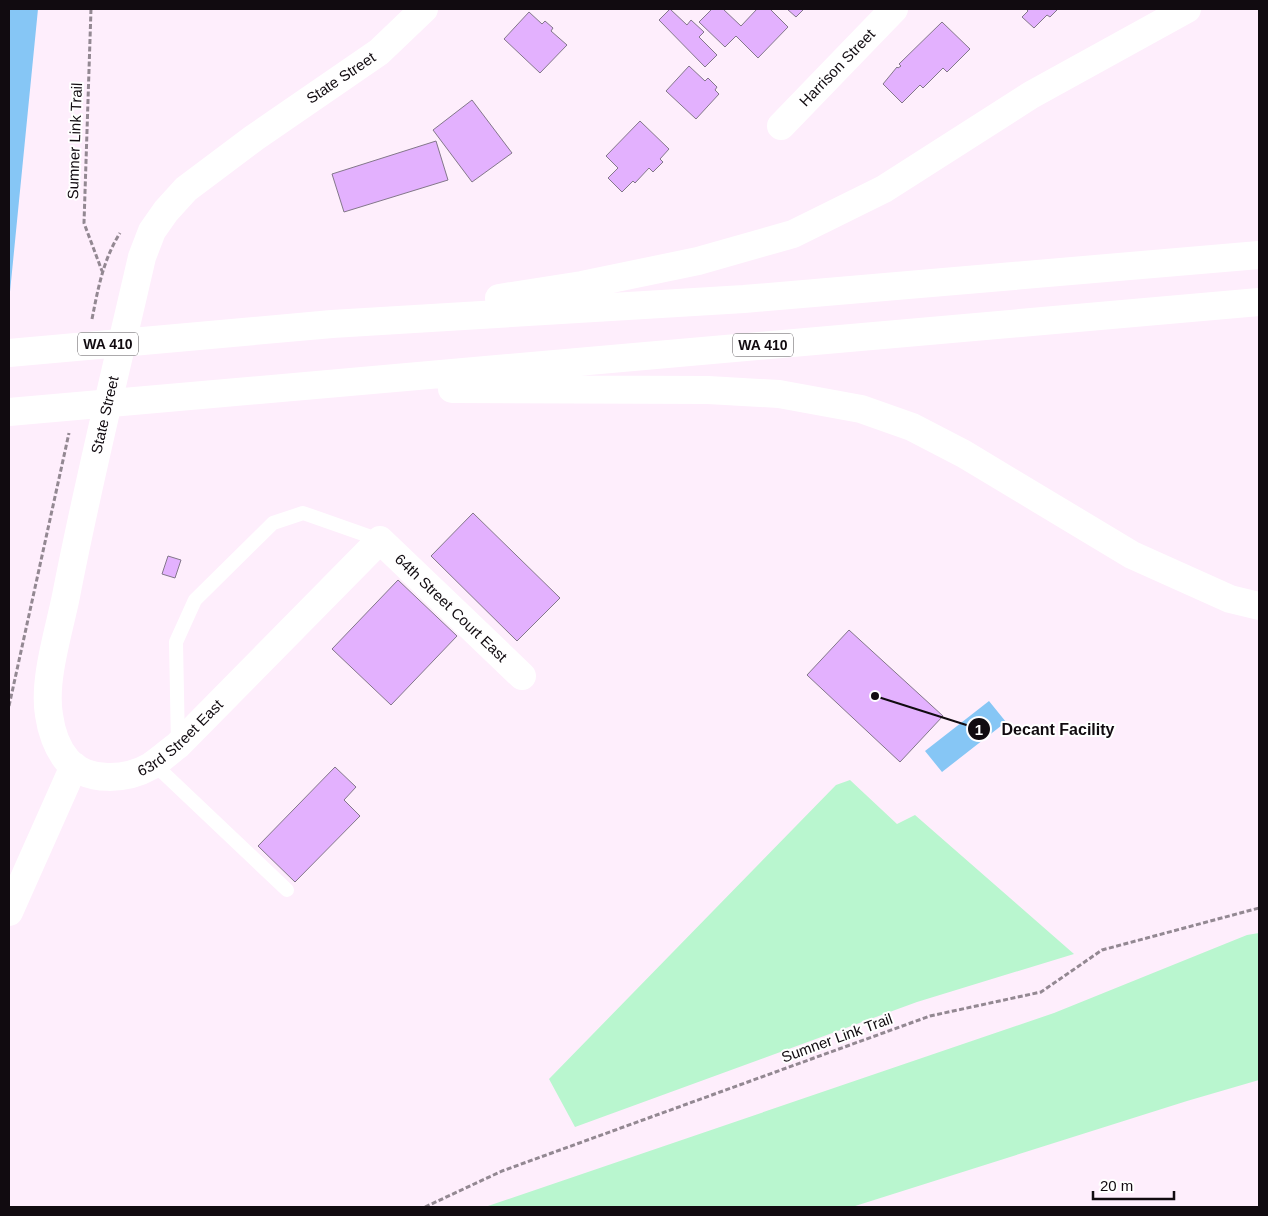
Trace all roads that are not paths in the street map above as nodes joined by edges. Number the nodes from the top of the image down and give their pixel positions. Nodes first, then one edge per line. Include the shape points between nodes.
1 (424, 9) edge
2 (894, 9) edge
3 (1187, 9) edge
4 (781, 126) dead end
5 (1259, 255) edge
6 (1259, 302) edge
7 (332, 324) junction
8 (9, 353) edge
9 (268, 389) junction
10 (9, 412) edge
11 (380, 540) junction
12 (1259, 606) edge
13 (522, 676) dead end
14 (178, 746) junction
15 (154, 764) junction
16 (74, 766) junction
17 (287, 890) dead end
18 (9, 912) edge

1 - 16 main road, State Street via 379,52 186,189 152,231 142,257 81,516 48,684 52,731
2 - 4 main road, Harrison Street
3 - 7 main road via 1031,95 884,189 792,234 698,261 582,285
5 - 7 main road, WA 410 via 744,299
6 - 9 main road, WA 410
7 - 8 main road, WA 410
9 - 10 main road, WA 410
9 - 12 main road via 708,390 779,394 861,409 912,427 964,454 1132,555 1230,599
11 - 13 main road, 64th Street Court East
11 - 14 main road, 63rd Street East
11 - 14 lane via 303,513 273,523 195,600 176,642
14 - 15 main road, 63rd Street East
15 - 16 main road, 63rd Street East via 122,777 99,776
15 - 17 lane
16 - 18 main road

